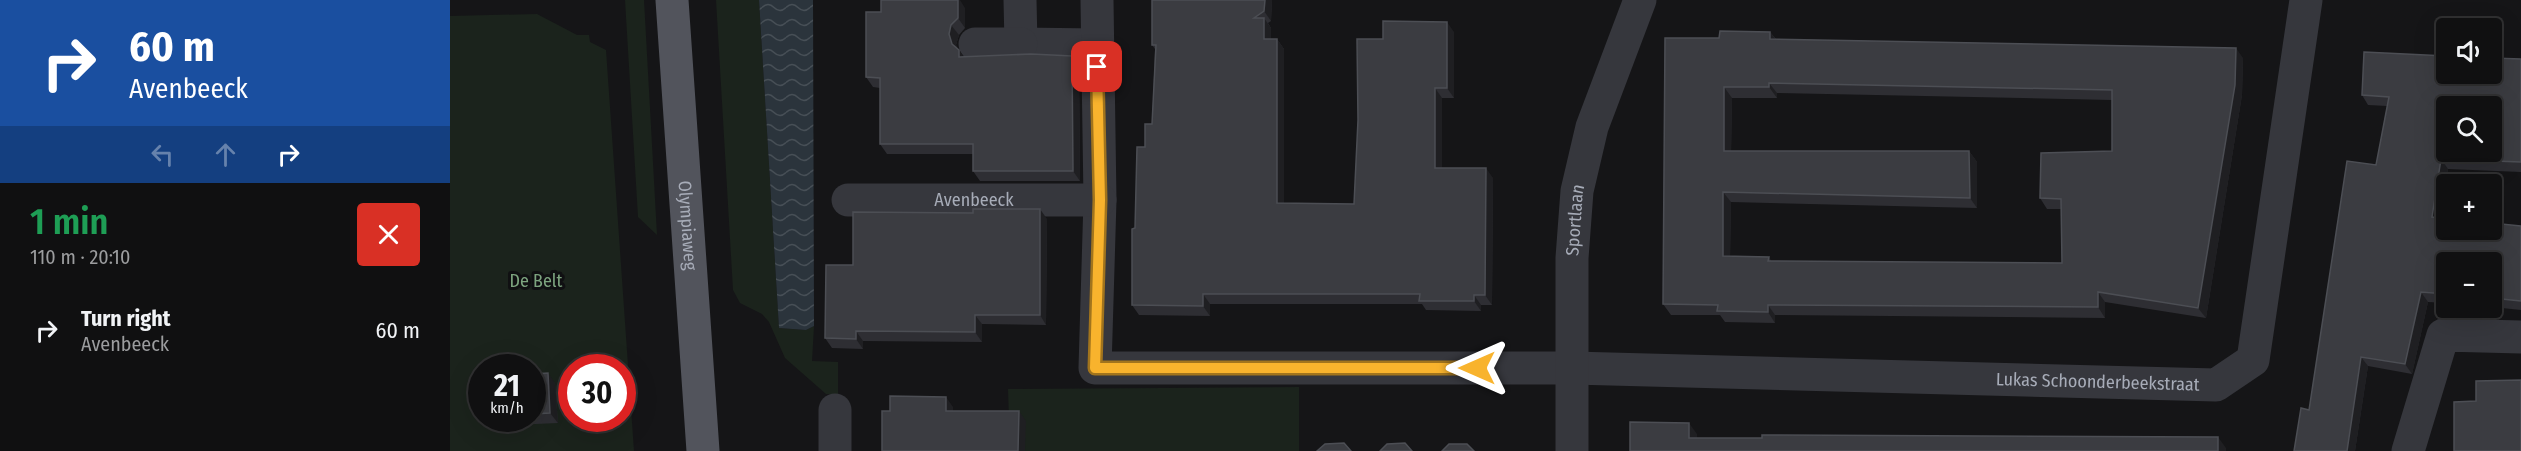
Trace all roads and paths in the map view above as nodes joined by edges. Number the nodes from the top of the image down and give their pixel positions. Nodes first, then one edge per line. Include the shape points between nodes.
1 (672, 0) edge
2 (1020, 0) edge
3 (1097, 0) edge
4 (1640, 0) edge
5 (2306, 0) edge
6 (975, 44) dead end
7 (1021, 44) junction
8 (1097, 45) junction
9 (848, 200) dead end
10 (1100, 200) junction
11 (2521, 337) edge
12 (1573, 368) junction
13 (835, 410) dead end
14 (703, 451) edge
15 (835, 451) edge
16 (1572, 451) edge
17 (2408, 451) edge

1 - 14 main road, Olympiaweg
2 - 7 street
3 - 8 street
4 - 12 street, Sportlaan via 1592,127 1577,191 1572,258
5 - 12 street, Lukas Schoonderbeekstraat via 2253,360 2216,385
6 - 7 street
7 - 8 street
8 - 10 street
9 - 10 street, Avenbeeck
10 - 12 street via 1095,368
11 - 17 street via 2443,335
12 - 16 street, Sportlaan
13 - 15 street

